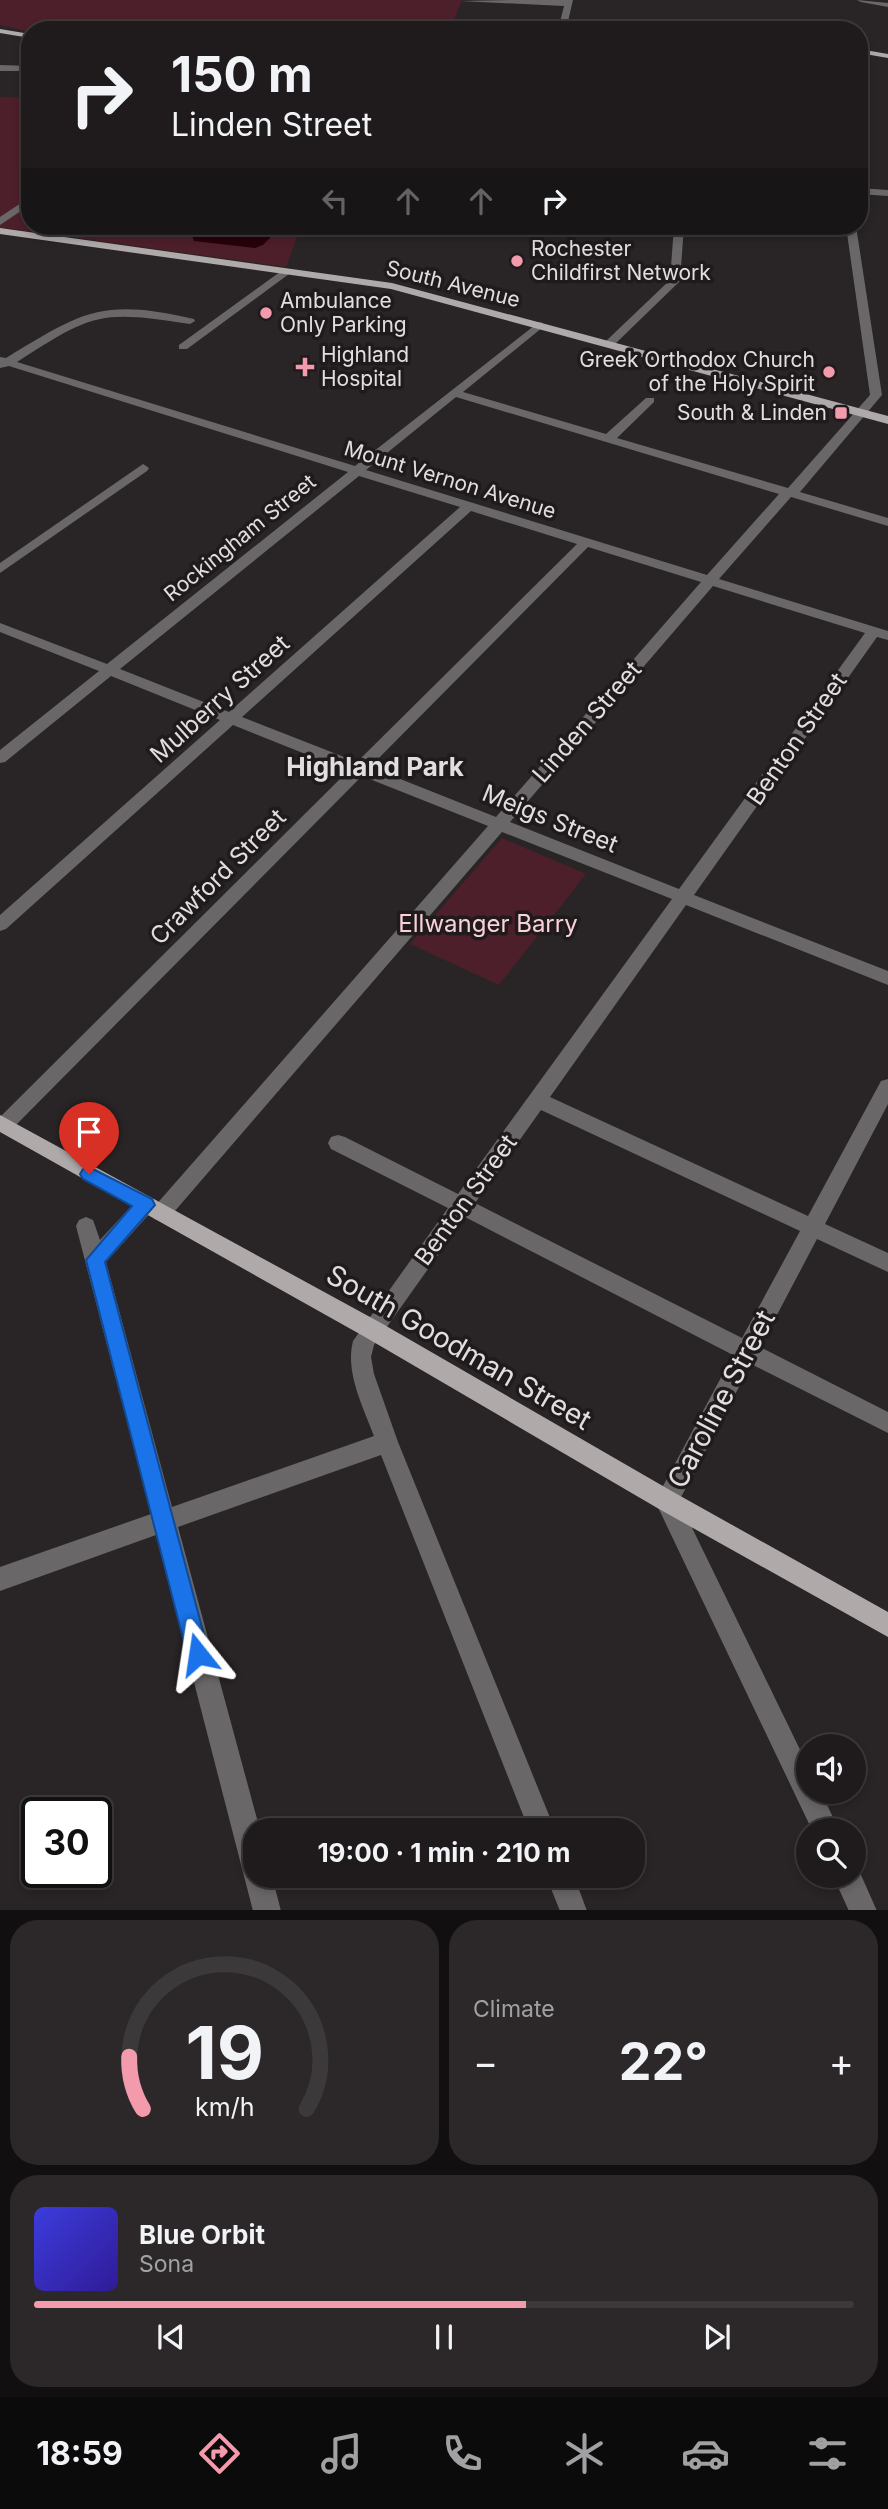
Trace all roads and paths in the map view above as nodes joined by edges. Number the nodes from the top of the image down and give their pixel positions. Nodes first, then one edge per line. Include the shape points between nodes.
1 (861, 0) edge
2 (464, 1) edge
3 (569, 2) edge
4 (888, 5) edge
5 (564, 21) edge
6 (0, 31) edge
7 (21, 34) edge
8 (868, 53) edge
9 (888, 56) edge
10 (0, 68) edge
11 (21, 69) edge
12 (868, 192) edge
13 (888, 193) edge
14 (21, 210) edge
15 (2, 230) edge
16 (21, 233) edge
17 (37, 235) edge
18 (678, 235) edge
19 (852, 235) edge
20 (288, 271) junction
21 (190, 321) dead end
22 (539, 325) junction
23 (609, 344) junction
24 (183, 347) dead end
25 (3, 363) edge
26 (454, 393) junction
27 (650, 400) dead end
28 (862, 413) junction
29 (888, 420) edge
30 (607, 440) junction
31 (143, 468) dead end
32 (357, 471) junction
33 (789, 493) junction
34 (469, 506) junction
35 (888, 522) edge
36 (585, 542) junction
37 (0, 569) edge
38 (710, 581) junction
39 (0, 627) edge
40 (881, 634) edge
41 (108, 671) junction
42 (233, 719) junction
43 (0, 758) edge
44 (360, 770) junction
45 (497, 824) junction
46 (684, 898) junction
47 (0, 925) edge
48 (888, 978) edge
49 (888, 1086) edge
50 (538, 1100) junction
51 (2, 1124) edge
52 (338, 1143) dead end
53 (461, 1205) junction
54 (153, 1209) junction
55 (86, 1226) dead end
56 (812, 1228) junction
57 (95, 1260) junction
58 (888, 1263) edge
59 (373, 1330) junction
60 (747, 1351) junction
61 (888, 1423) edge
62 (387, 1442) junction
63 (667, 1501) junction
64 (162, 1521) junction
65 (0, 1579) edge
66 (888, 1625) edge
67 (537, 1818) edge
68 (820, 1818) edge
69 (243, 1819) edge
70 (261, 1888) edge
71 (565, 1888) edge
72 (854, 1888) edge
73 (267, 1910) edge
74 (574, 1910) edge
75 (864, 1910) edge

1 - 4 street
2 - 3 street
3 - 5 street
6 - 7 main road
8 - 9 main road
10 - 11 street
12 - 13 street
14 - 15 street
15 - 16 main road, South Avenue
17 - 20 main road, South Avenue
18 - 23 street via 675,281
19 - 28 street, Linden Street via 876,395
20 - 22 main road, South Avenue via 392,286
20 - 24 street
21 - 25 street via 122,312 94,314
22 - 23 main road, South Avenue
22 - 26 street, Rockingham Street
23 - 28 main road, South Avenue
25 - 32 street, Mount Vernon Avenue
26 - 30 street
26 - 32 street, Rockingham Street
27 - 30 street
28 - 29 main road, South Avenue
28 - 33 street, Linden Street
30 - 33 street
31 - 37 street
32 - 34 street, Mount Vernon Avenue
32 - 41 street, Rockingham Street
33 - 35 street
33 - 38 street, Linden Street
34 - 36 street, Mount Vernon Avenue
34 - 42 street, Mulberry Street
36 - 38 street, Mount Vernon Avenue
36 - 44 street, Crawford Street
38 - 40 street, Mount Vernon Avenue
38 - 45 street, Linden Street
39 - 41 street, Meigs Street
40 - 46 street, Benton Street
41 - 42 street, Meigs Street
41 - 43 street, Rockingham Street
42 - 44 street, Meigs Street
42 - 47 street, Mulberry Street
44 - 45 street, Meigs Street
44 - 51 street, Crawford Street
45 - 46 street, Meigs Street
45 - 54 street, Linden Street
46 - 48 street, Meigs Street
46 - 50 street, Benton Street
49 - 56 street, Caroline Street
50 - 53 street, Benton Street
50 - 56 street
51 - 54 main road, South Goodman Street
52 - 53 street
53 - 59 street, Benton Street
53 - 60 street
54 - 57 street, Linden Street
54 - 59 main road, South Goodman Street
55 - 57 street
56 - 58 street
56 - 60 street, Caroline Street
57 - 64 street
59 - 62 street, Benton Street via 360,1357
59 - 63 main road, South Goodman Street
60 - 61 street
60 - 63 street, Caroline Street
62 - 64 street
62 - 67 street, Benton Street
63 - 66 main road, South Goodman Street
63 - 68 street, Caroline Street
64 - 65 street
64 - 69 street
70 - 73 street
71 - 74 street
72 - 75 street

